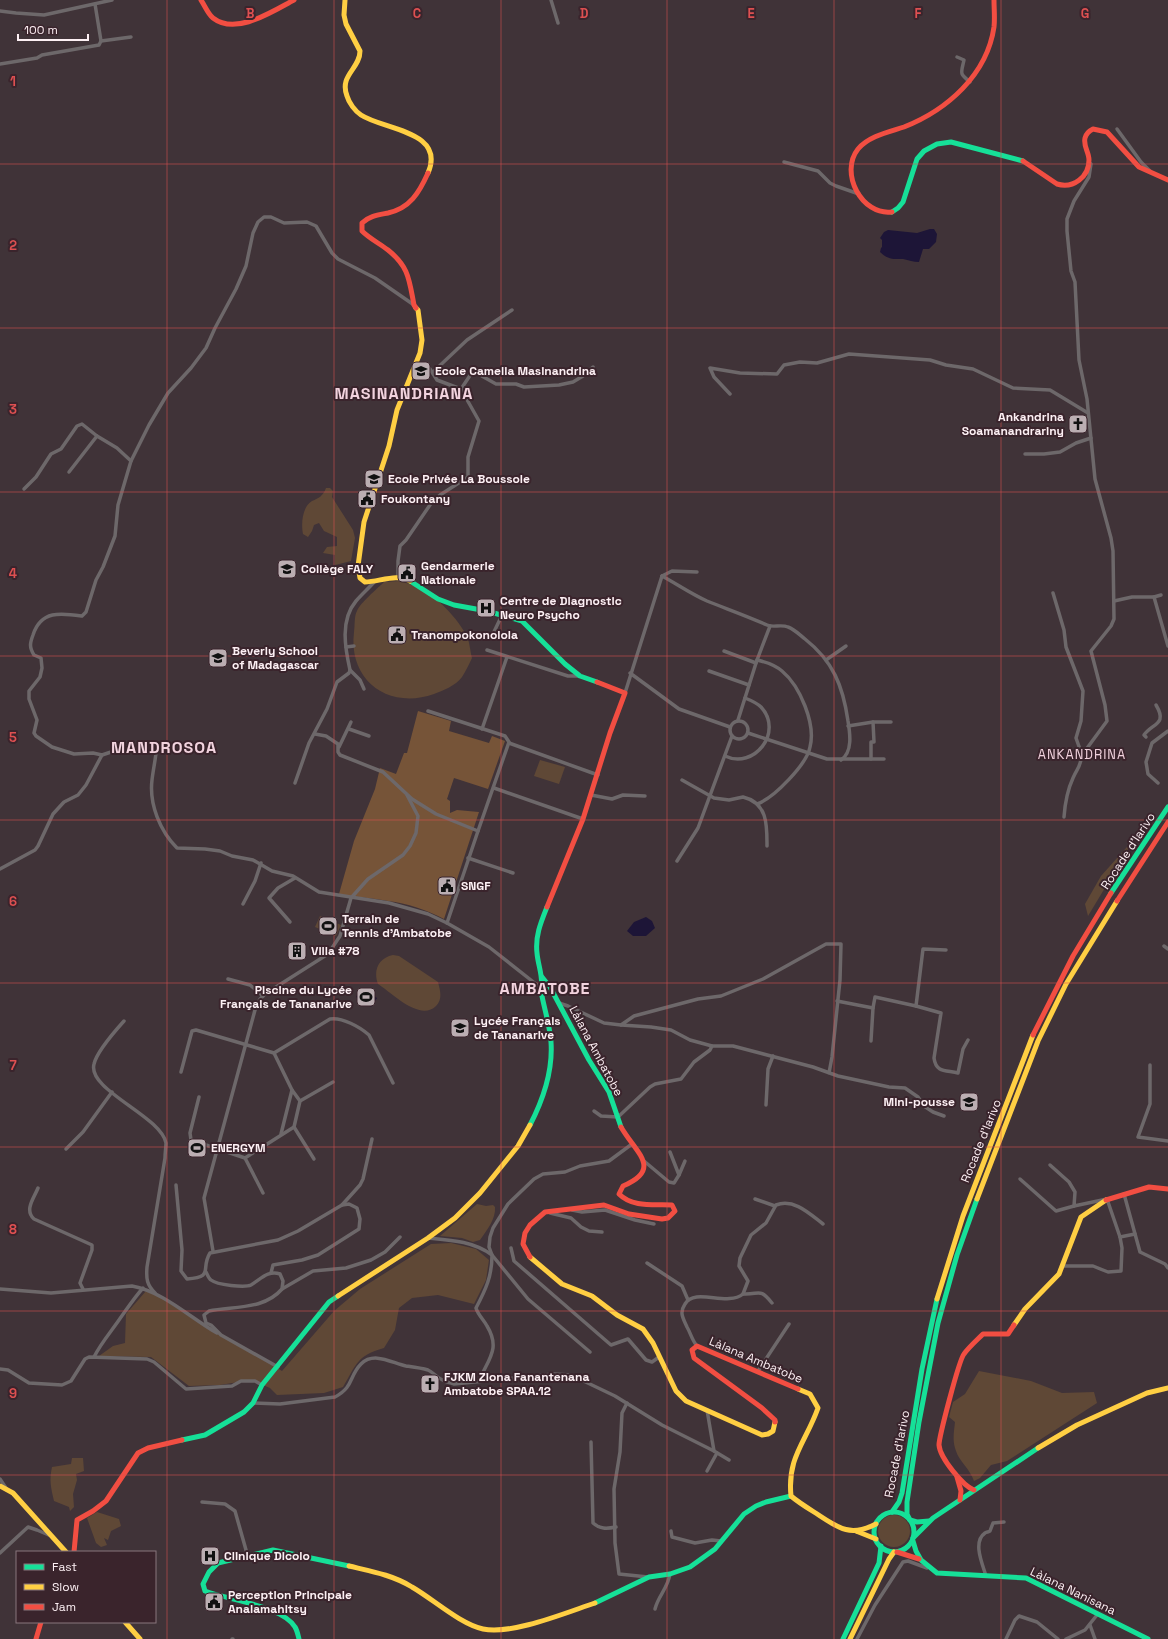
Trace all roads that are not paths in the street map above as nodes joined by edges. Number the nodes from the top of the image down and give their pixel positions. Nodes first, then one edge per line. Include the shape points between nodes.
1 (112, 0) edge
2 (201, 0) edge
3 (294, 0) edge
4 (345, 0) edge
5 (551, 0) edge
6 (994, 0) edge
7 (96, 4) junction
8 (0, 11) edge
9 (558, 23) dead end
10 (131, 37) dead end
11 (101, 41) junction
12 (957, 57) dead end
13 (0, 64) edge
14 (970, 82) junction
15 (1117, 129) dead end
16 (784, 162) dead end
17 (1089, 162) junction
18 (1152, 174) junction
19 (1168, 180) edge
20 (859, 194) junction
21 (414, 305) junction
22 (512, 310) dead end
23 (416, 365) junction
24 (593, 367) dead end
25 (433, 372) junction
26 (461, 389) junction
27 (730, 394) dead end
28 (1088, 413) junction
29 (97, 436) junction
30 (1090, 438) junction
31 (1025, 454) dead end
32 (131, 461) junction
33 (69, 472) dead end
34 (24, 489) dead end
35 (697, 572) dead end
36 (662, 576) junction
37 (398, 578) junction
38 (375, 581) junction
39 (1053, 593) dead end
40 (1161, 595) dead end
41 (1154, 597) junction
42 (1114, 601) junction
43 (502, 615) junction
44 (770, 626) junction
45 (493, 634) dead end
46 (354, 646) dead end
47 (846, 646) dead end
48 (1168, 646) edge
49 (346, 647) junction
50 (487, 650) dead end
51 (724, 651) dead end
52 (507, 657) junction
53 (826, 660) junction
54 (757, 661) junction
55 (350, 670) junction
56 (709, 671) dead end
57 (630, 673) junction
58 (580, 676) junction
59 (749, 685) junction
60 (364, 689) dead end
61 (625, 693) junction
62 (745, 698) junction
63 (1156, 705) dead end
64 (428, 711) dead end
65 (738, 720) junction
66 (351, 722) dead end
67 (873, 722) junction
68 (891, 722) dead end
69 (848, 726) junction
70 (730, 727) junction
71 (349, 729) junction
72 (482, 729) junction
73 (1168, 731) edge
74 (748, 733) junction
75 (315, 734) junction
76 (369, 736) dead end
77 (732, 736) junction
78 (1146, 737) dead end
79 (768, 739) junction
80 (510, 744) junction
81 (339, 748) junction
82 (808, 754) junction
83 (102, 755) junction
84 (1082, 755) junction
85 (725, 756) junction
86 (871, 759) junction
87 (884, 759) dead end
88 (841, 760) junction
89 (598, 774) junction
90 (682, 780) dead end
91 (295, 783) dead end
92 (1158, 783) dead end
93 (494, 788) junction
94 (407, 794) junction
95 (591, 795) junction
96 (710, 795) junction
97 (645, 796) dead end
98 (757, 804) junction
99 (1168, 807) edge
100 (1064, 817) dead end
101 (583, 820) junction
102 (1168, 822) edge
103 (478, 831) junction
104 (767, 846) dead end
105 (468, 858) junction
106 (677, 861) dead end
107 (261, 863) junction
108 (0, 869) edge
109 (513, 873) dead end
110 (295, 878) junction
111 (351, 898) junction
112 (243, 904) dead end
113 (290, 922) dead end
114 (447, 923) junction
115 (1164, 946) dead end
116 (1168, 949) edge
117 (946, 950) dead end
118 (228, 979) dead end
119 (547, 991) junction
120 (262, 996) junction
121 (837, 1001) junction
122 (559, 1004) junction
123 (916, 1006) junction
124 (874, 1008) junction
125 (124, 1021) dead end
126 (621, 1025) junction
127 (968, 1040) dead end
128 (870, 1041) dead end
129 (245, 1044) junction
130 (712, 1046) junction
131 (274, 1053) junction
132 (773, 1056) junction
133 (1150, 1065) dead end
134 (182, 1072) dead end
135 (829, 1073) junction
136 (333, 1082) dead end
137 (393, 1083) dead end
138 (292, 1090) junction
139 (112, 1092) junction
140 (199, 1097) dead end
141 (300, 1101) junction
142 (766, 1105) dead end
143 (594, 1111) dead end
144 (944, 1116) dead end
145 (618, 1118) junction
146 (294, 1127) junction
147 (281, 1134) junction
148 (372, 1140) dead end
149 (1168, 1141) edge
150 (632, 1144) junction
151 (216, 1148) junction
152 (66, 1149) dead end
153 (670, 1152) dead end
154 (245, 1158) junction
155 (314, 1159) dead end
156 (643, 1160) junction
157 (685, 1161) dead end
158 (1050, 1164) dead end
159 (679, 1175) junction
160 (1020, 1179) dead end
161 (176, 1185) dead end
162 (38, 1188) dead end
163 (1168, 1189) edge
164 (263, 1193) dead end
165 (1124, 1194) junction
166 (755, 1199) dead end
167 (1107, 1199) junction
168 (342, 1205) junction
169 (775, 1206) junction
170 (1074, 1206) junction
171 (570, 1208) junction
172 (545, 1212) junction
173 (654, 1224) dead end
174 (823, 1224) dead end
175 (602, 1232) dead end
176 (1135, 1234) junction
177 (400, 1237) dead end
178 (1120, 1237) junction
179 (428, 1238) junction
180 (511, 1248) dead end
181 (213, 1251) junction
182 (492, 1255) junction
183 (647, 1263) dead end
184 (1062, 1266) junction
185 (1168, 1268) edge
186 (206, 1272) junction
187 (271, 1273) junction
188 (143, 1288) junction
189 (0, 1289) edge
190 (282, 1289) junction
191 (83, 1290) junction
192 (156, 1293) junction
193 (743, 1294) junction
194 (688, 1300) junction
195 (772, 1303) dead end
196 (788, 1324) dead end
197 (221, 1335) junction
198 (697, 1346) junction
199 (590, 1352) dead end
200 (659, 1356) junction
201 (94, 1357) junction
202 (278, 1367) junction
203 (0, 1369) edge
204 (758, 1371) junction
205 (478, 1381) junction
206 (262, 1385) junction
207 (1168, 1388) edge
208 (253, 1403) junction
209 (627, 1403) junction
210 (707, 1410) junction
211 (591, 1442) dead end
212 (716, 1452) junction
213 (729, 1460) dead end
214 (707, 1471) dead end
215 (956, 1474) junction
216 (0, 1479) edge
217 (0, 1486) edge
218 (6, 1488) junction
219 (974, 1490) junction
220 (791, 1496) junction
221 (960, 1500) junction
222 (202, 1502) dead end
223 (892, 1512) junction
224 (909, 1519) junction
225 (930, 1521) junction
226 (1004, 1522) dead end
227 (876, 1524) junction
228 (616, 1527) junction
229 (671, 1531) dead end
230 (855, 1531) junction
231 (51, 1536) junction
232 (876, 1539) junction
233 (913, 1540) junction
234 (721, 1541) junction
235 (881, 1546) junction
236 (65, 1551) edge
237 (74, 1551) edge
238 (896, 1552) junction
239 (0, 1553) edge
240 (248, 1557) junction
241 (919, 1559) junction
242 (928, 1568) junction
243 (670, 1574) junction
244 (986, 1576) junction
245 (649, 1577) junction
246 (655, 1608) dead end
247 (1097, 1615) junction
248 (41, 1623) edge
249 (126, 1623) edge
250 (1090, 1625) junction
251 (36, 1639) edge
252 (140, 1639) edge
253 (299, 1639) edge
254 (843, 1639) edge
255 (850, 1639) edge
256 (857, 1639) edge
257 (1006, 1639) edge
258 (1056, 1639) edge
259 (1066, 1639) edge
260 (1095, 1639) edge
261 (1148, 1639) edge

1 - 7 street
2 - 3 street via 213,19 221,23 240,24 252,21
4 - 21 street via 345,24 359,46 360,55 346,80 348,102 362,116 417,137 427,144 432,152 430,166 410,203 398,211 365,218 362,226 362,231 368,237 404,264
5 - 9 street
6 - 14 street via 995,20 990,46
7 - 8 street via 44,15
7 - 11 street
10 - 11 street
11 - 13 street via 99,45 88,48
12 - 14 street via 964,60 960,72
14 - 20 street via 957,97 932,114 869,140 859,148 851,162 853,182
15 - 18 street
16 - 20 street via 818,171 830,183
17 - 18 street via 1085,138 1093,129 1102,130 1107,132 1140,167
17 - 20 street via 1080,179 1066,186 1049,180 1035,167 1022,160 951,142 942,143 924,151 916,160 907,191 897,210 888,214 878,212
17 - 28 street via 1089,177 1067,219 1075,282 1079,360
18 - 19 street
21 - 23 street via 418,310 422,340
21 - 32 street via 375,278 338,259 316,226 307,222 284,223 271,217 264,217 252,233 246,266 206,348 168,393
22 - 25 street via 467,340
23 - 25 street
23 - 38 street via 397,410 361,534 358,573 362,580
24 - 26 street via 573,382 524,387 516,384 496,384 473,371
25 - 26 street via 437,380
26 - 37 street via 479,421 468,457 468,478 432,502 400,546
27 - 28 street via 714,377 710,368 740,373 778,374 784,365 800,362 817,363 849,354 930,360 963,366 1013,388 1050,390
28 - 30 street
29 - 32 street via 117,448
29 - 33 street
29 - 34 street via 82,424 77,426 61,450 52,454
30 - 31 street via 1060,452
30 - 42 street via 1095,479 1113,551
32 - 83 street via 118,505 115,536 96,580 86,612 82,616 49,615 35,627 30,644 34,655 41,658 42,662 40,677 29,691 28,699 36,720 34,733 52,747 62,751
35 - 36 street via 672,571
36 - 44 street via 707,600
36 - 57 street
37 - 38 street
37 - 43 street via 411,581 438,599 454,605
38 - 49 street via 349,613 346,623
39 - 84 street via 1064,630 1066,647 1083,691 1081,721 1076,738
40 - 41 street
41 - 42 street via 1132,597
41 - 48 street
42 - 84 street via 1114,619 1111,626 1090,651 1106,705 1107,721
43 - 45 street
43 - 58 street via 522,621
44 - 53 street via 791,629 819,651
44 - 54 street
46 - 49 street
47 - 53 street
49 - 55 street
50 - 52 street
51 - 54 street
52 - 58 street via 568,676
52 - 72 street
53 - 69 street via 836,676 845,701
54 - 59 street
54 - 82 street via 767,662 782,672 802,698 810,723 811,742
55 - 60 street via 360,680
55 - 75 street via 348,676 336,682
56 - 59 street
57 - 61 street
57 - 70 street via 679,709
58 - 61 street
59 - 62 street
61 - 89 street
62 - 65 street
62 - 79 street via 758,704 766,714 770,729
63 - 78 street via 1161,712 1161,718 1158,725 1146,732
64 - 72 street
65 - 70 street
65 - 74 street via 746,723
66 - 71 street
67 - 68 street
67 - 69 street
67 - 86 street via 874,742 871,742
69 - 88 street via 848,752
70 - 77 street
71 - 76 street
71 - 81 street
72 - 80 street via 507,738
73 - 92 street via 1152,743 1146,762 1148,774
74 - 77 street via 740,739
74 - 79 street
75 - 81 street via 326,736 338,744
75 - 91 street via 309,743
77 - 85 street
79 - 82 street
79 - 85 street via 759,751 746,758
80 - 89 street
80 - 93 street
81 - 94 street via 338,754 383,772
82 - 88 street
82 - 98 street via 778,791 769,799
83 - 107 street via 126,747 156,753 152,799 157,815 171,842 177,848 220,851
83 - 108 street via 78,795 64,802 54,814 35,850
84 - 100 street via 1065,802
85 - 96 street
86 - 87 street
86 - 88 street
89 - 95 street
90 - 96 street
93 - 101 street
93 - 103 street
94 - 103 street via 436,814
94 - 111 street via 418,816 416,833 410,846 403,855 368,879
95 - 97 street via 612,799 623,795
95 - 101 street
96 - 98 street via 726,800 742,796
96 - 106 street via 698,828
98 - 104 street via 766,819
99 - 223 street, Rocade d'Iarivo via 1084,937 1064,974 1035,1032 961,1219 929,1335 900,1502
101 - 119 street, Làlana Ambatobe via 537,934 541,976
102 - 224 street, Rocade d'Iarivo via 1082,956 1057,1001 969,1218 947,1287 930,1363 907,1502
103 - 105 street
105 - 109 street
105 - 114 street
107 - 110 street
107 - 112 street
110 - 111 street via 319,892
110 - 113 street via 278,888 269,898
111 - 114 street via 389,903 428,914
111 - 120 street via 340,936 328,954
114 - 119 street via 489,947
115 - 116 street
117 - 123 street via 923,949
118 - 120 street via 250,985
119 - 122 street, Làlana Ambatobe
119 - 179 street via 544,1003 551,1041 551,1062 545,1090 536,1113 518,1146 480,1193 455,1218
120 - 129 street
121 - 124 street
121 - 126 street via 841,944 826,944 763,979 721,996 698,999 634,1016
121 - 135 street
122 - 126 street via 604,1023
122 - 145 street, Làlana Ambatobe via 609,1092
123 - 124 street via 875,997
123 - 127 street via 941,1013 934,1058 935,1066 938,1068 958,1073 963,1049
124 - 128 street
125 - 139 street via 94,1062 95,1075
126 - 130 street via 671,1030 690,1040
129 - 131 street
129 - 134 street via 194,1030
129 - 151 street
130 - 132 street via 733,1046
130 - 145 street via 680,1079 650,1087
131 - 137 street via 330,1019 340,1019 369,1035
131 - 138 street
132 - 135 street
132 - 142 street via 768,1069
133 - 149 street via 1150,1104 1138,1137
135 - 144 street via 889,1087 905,1088 933,1112
136 - 141 street
138 - 141 street
138 - 147 street
139 - 152 street via 83,1132
139 - 192 street via 161,1133 166,1143 147,1267 147,1282
140 - 151 street via 190,1137 194,1142
141 - 146 street
143 - 145 street via 601,1116
145 - 150 street, Làlana Ambatobe via 621,1128
146 - 147 street
146 - 155 street
147 - 154 street
148 - 168 street via 363,1179
150 - 156 street, Làlana Ambatobe
150 - 182 street via 609,1161 580,1166 565,1172 542,1174 534,1179 508,1204 493,1228 489,1247
151 - 154 street
151 - 181 street via 204,1198
153 - 159 street
154 - 164 street
156 - 159 street via 669,1182 674,1183
156 - 171 street via 643,1174 623,1186 619,1194 633,1203 672,1205 675,1211 668,1218 656,1219 636,1215 604,1205
157 - 159 street
158 - 170 street via 1069,1182 1075,1192
160 - 170 street via 1056,1212
161 - 186 street via 182,1250 181,1271 187,1279 199,1278
162 - 191 street via 29,1210 30,1215 92,1245 80,1283
163 - 165 street via 1149,1187
165 - 167 street
165 - 176 street
166 - 169 street
167 - 170 street
167 - 178 street
167 - 184 street via 1081,1217
168 - 181 street via 278,1240
168 - 187 street via 349,1204 357,1208 361,1224 359,1229 318,1255 273,1265
169 - 174 street via 793,1204
169 - 193 street via 766,1223 751,1236 740,1258 739,1266 748,1281
171 - 172 street
171 - 173 street via 582,1212 604,1210
172 - 175 street via 571,1218 589,1231
172 - 200 street, Làlana Ambatobe via 536,1218 525,1232 524,1244 528,1254 562,1284 592,1296 617,1315 643,1329
176 - 178 street
176 - 185 street via 1140,1252
177 - 190 street via 385,1252 372,1260 346,1268 313,1271
178 - 184 street via 1121,1272 1108,1272 1093,1266
179 - 182 street via 479,1247
179 - 202 street via 329,1302
180 - 200 street via 514,1261 611,1345 628,1339 646,1360 652,1362
181 - 186 street via 208,1255
182 - 199 street via 528,1299
182 - 205 street via 491,1274 476,1308 494,1339 494,1348
183 - 194 street via 682,1286
184 - 215 street via 1059,1274 1025,1309 1008,1334 983,1334 962,1355 940,1446 949,1467
186 - 187 street via 211,1280 221,1284 242,1286 250,1285
187 - 190 street via 280,1274 283,1281
188 - 191 street via 124,1285
188 - 192 street
188 - 201 street via 129,1303
189 - 191 street via 51,1293
190 - 197 street via 275,1296 252,1306 212,1310 206,1313 206,1322
192 - 197 street via 197,1322
193 - 194 street via 733,1298 695,1297
193 - 195 street via 761,1293
194 - 198 street via 683,1307 682,1315
196 - 204 street
197 - 202 street
198 - 204 street, Làlana Ambatobe
198 - 210 street, Làlana Ambatobe via 692,1350 694,1358 762,1408 775,1420 776,1426 773,1432 762,1435
200 - 210 street, Làlana Ambatobe via 676,1391 686,1401
201 - 203 street via 85,1359 71,1381 62,1385 29,1383 8,1370
201 - 206 street via 151,1360 186,1389 232,1386 241,1381 255,1381
202 - 206 street
204 - 220 street, Làlana Ambatobe via 810,1394 818,1408 791,1464
205 - 208 street via 454,1384 443,1381 428,1370 378,1358 366,1360 359,1365 351,1383 343,1393 335,1397 280,1404
205 - 209 street via 567,1374 582,1379
206 - 208 street
207 - 219 street via 1147,1393 1077,1425
208 - 237 street via 244,1412 205,1435 148,1448 138,1453 106,1501 78,1520
209 - 212 street via 662,1425
209 - 228 street via 622,1413 620,1452 614,1489
210 - 212 street
211 - 228 street via 593,1523 607,1529
212 - 213 street
212 - 214 street
215 - 219 street
215 - 221 street via 961,1487
216 - 218 street
217 - 218 street
218 - 231 street
219 - 221 street
220 - 230 street via 836,1527
220 - 234 street via 761,1504 744,1514
221 - 225 street
222 - 240 street via 225,1504 235,1511
223 - 224 street via 903,1514
223 - 227 street via 882,1516
224 - 225 street via 917,1522
224 - 233 street via 914,1528
225 - 233 street
226 - 244 street via 993,1523 990,1531 985,1532 980,1539 980,1552
227 - 230 street
227 - 232 street
228 - 245 street via 618,1574
229 - 234 street via 672,1537 691,1543
230 - 232 street
231 - 236 street
231 - 239 street via 28,1527
232 - 235 street
233 - 238 street via 906,1548
233 - 241 street, Làlana Nanisana
234 - 243 street via 715,1549 690,1567
235 - 238 street via 887,1551
235 - 254 street via 879,1563
238 - 241 street, Làlana Nanisana
238 - 255 street via 889,1558
240 - 245 street via 273,1550 392,1576 470,1625 484,1629 516,1628 602,1601
240 - 253 street via 218,1563 212,1567 203,1584 205,1591 277,1613 292,1623 299,1634
241 - 242 street, Làlana Nanisana
242 - 244 street, Làlana Nanisana via 937,1573
242 - 256 street via 908,1561 903,1562
243 - 245 street
243 - 246 street
244 - 247 street, Làlana Nanisana via 1026,1578
247 - 250 street
247 - 261 street, Làlana Nanisana
248 - 251 street
249 - 252 street
250 - 259 street
250 - 260 street
257 - 258 street via 1019,1616 1037,1622

